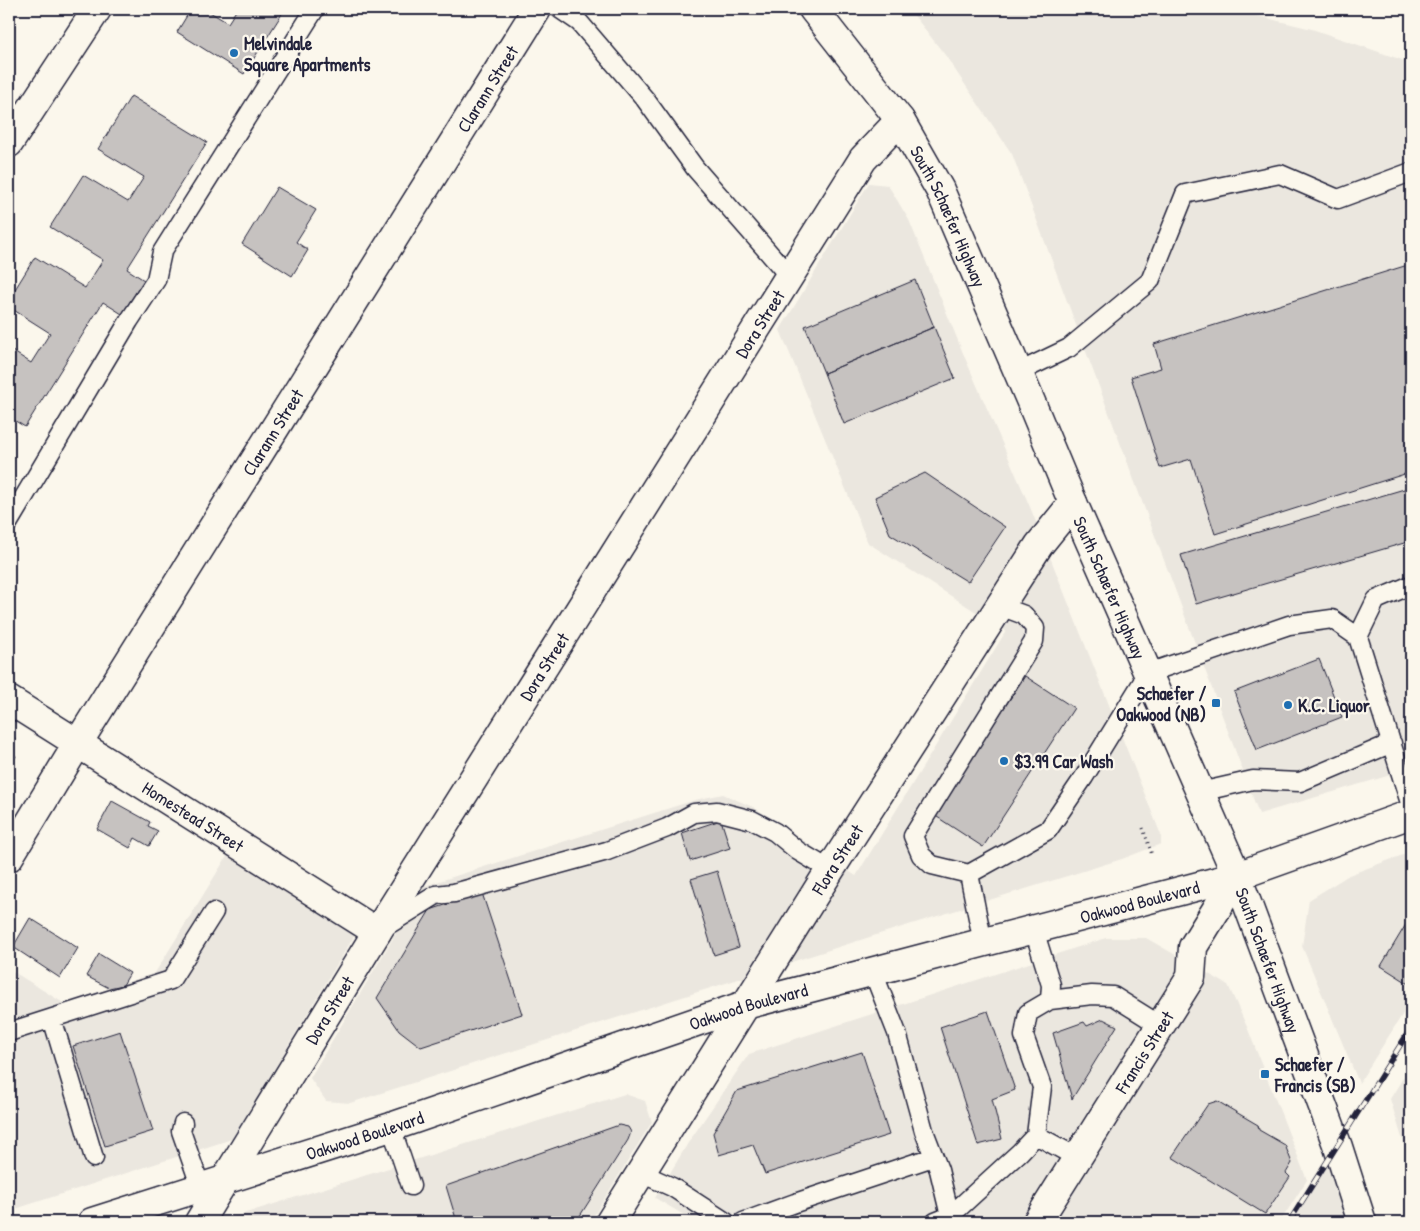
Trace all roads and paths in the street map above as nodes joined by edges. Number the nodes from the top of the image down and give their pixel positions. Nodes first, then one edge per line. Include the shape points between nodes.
1 (97, 9) edge
2 (314, 9) edge
3 (537, 9) edge
4 (560, 9) edge
5 (813, 9) edge
6 (900, 120) junction
7 (9, 143) edge
8 (1411, 172) edge
9 (790, 277) junction
10 (1018, 372) junction
11 (1073, 503) junction
12 (9, 522) edge
13 (1411, 585) edge
14 (1000, 606) junction
15 (1358, 637) junction
16 (1148, 673) junction
17 (9, 700) edge
18 (78, 743) junction
19 (1392, 743) junction
20 (1200, 792) junction
21 (1411, 806) edge
22 (1411, 814) edge
23 (1143, 828) dead end
24 (1152, 855) dead end
25 (9, 857) edge
26 (830, 870) junction
27 (969, 874) junction
28 (1237, 876) junction
29 (214, 912) dead end
30 (1034, 930) junction
31 (377, 932) junction
32 (983, 943) junction
33 (873, 972) junction
34 (1050, 1000) junction
35 (745, 1005) junction
36 (52, 1018) junction
37 (1161, 1026) junction
38 (9, 1032) edge
39 (183, 1123) dead end
40 (391, 1128) junction
41 (1036, 1135) junction
42 (934, 1157) junction
43 (94, 1158) dead end
44 (1078, 1158) junction
45 (641, 1173) junction
46 (226, 1179) junction
47 (411, 1186) dead end
48 (200, 1188) junction
49 (944, 1220) edge
50 (92, 1222) edge
51 (199, 1222) edge
52 (610, 1222) edge
53 (726, 1222) edge
54 (743, 1222) edge
55 (1038, 1222) edge
56 (1362, 1222) edge

1 - 7 street
2 - 12 lane via 162,252 156,280
3 - 18 street, Clarann Street
4 - 9 lane via 579,22 645,100 696,168
5 - 6 street, South Schaefer Highway
6 - 9 street, Dora Street via 863,159
6 - 10 street, South Schaefer Highway via 940,190
8 - 10 lane via 1338,199 1280,174 1185,194 1150,281 1069,348
9 - 31 street, Dora Street
10 - 11 street, South Schaefer Highway
11 - 14 street, Flora Street via 1039,545
11 - 16 street, South Schaefer Highway
13 - 15 lane via 1376,600
14 - 26 street, Flora Street
14 - 27 lane via 1024,615 1035,628 1034,641 913,836 921,855 932,865
15 - 16 lane via 1332,619 1289,625
15 - 19 lane
16 - 20 street, South Schaefer Highway
16 - 27 lane via 1048,830
17 - 18 street, Homestead Street
18 - 25 street, Clarann Street
18 - 31 street, Homestead Street
19 - 20 lane via 1300,782 1253,780
19 - 21 lane
20 - 28 street, South Schaefer Highway
22 - 28 street, Oakwood Boulevard
23 - 24 path
26 - 31 lane via 752,820 716,811 694,813 667,828 607,851 454,893 436,895
26 - 35 street, Flora Street
27 - 32 lane
28 - 30 street, Oakwood Boulevard
28 - 37 street, Francis Street via 1193,947 1192,977
28 - 56 street, South Schaefer Highway via 1338,1147
29 - 36 lane via 171,980
30 - 32 street, Oakwood Boulevard
30 - 34 lane via 1051,984
31 - 46 street, Dora Street
32 - 33 street, Oakwood Boulevard
33 - 35 street, Oakwood Boulevard
33 - 42 lane via 897,1033
34 - 37 lane via 1113,996
34 - 41 lane via 1028,1013 1024,1036 1042,1087
35 - 40 street, Oakwood Boulevard
35 - 45 street, Flora Street
36 - 38 lane
36 - 43 lane
37 - 44 street, Francis Street
39 - 48 lane via 180,1131
40 - 46 street, Oakwood Boulevard
40 - 47 lane
41 - 44 lane
41 - 49 lane
42 - 49 lane via 939,1170
42 - 54 lane
44 - 55 street, Francis Street
45 - 52 street, Flora Street
45 - 53 lane via 672,1187
46 - 48 street, Oakwood Boulevard
46 - 51 street, Dora Street
48 - 50 street, Oakwood Boulevard

